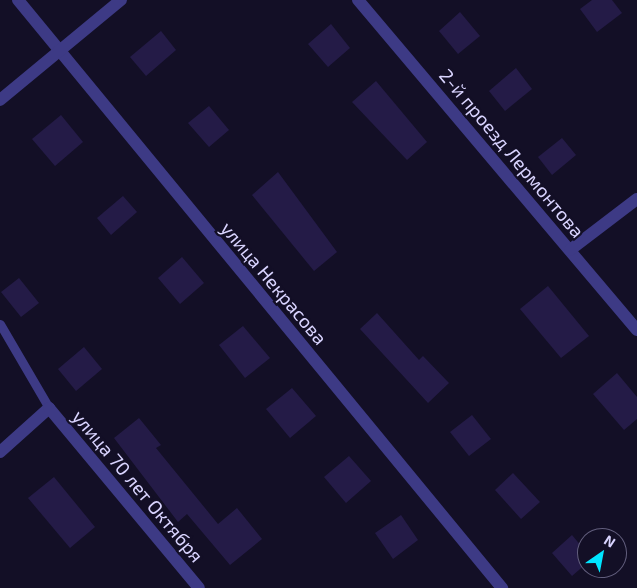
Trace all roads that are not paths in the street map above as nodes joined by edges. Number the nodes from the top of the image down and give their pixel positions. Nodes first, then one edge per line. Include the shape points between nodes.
1 (18, 0) edge
2 (121, 0) edge
3 (358, 0) edge
4 (58, 51) junction
5 (0, 100) edge
6 (637, 198) edge
7 (570, 250) junction
8 (0, 324) edge
9 (637, 330) edge
10 (49, 408) junction
11 (0, 452) edge
12 (199, 588) edge
13 (502, 588) edge

1 - 4 street, улица Некрасова
2 - 4 street
3 - 7 street, 2-й проезд Лермонтова
4 - 5 street
4 - 13 street, улица Некрасова
6 - 7 street
7 - 9 street, 2-й проезд Лермонтова
8 - 10 lane
10 - 11 street
10 - 12 street, улица 70 лет Октября

